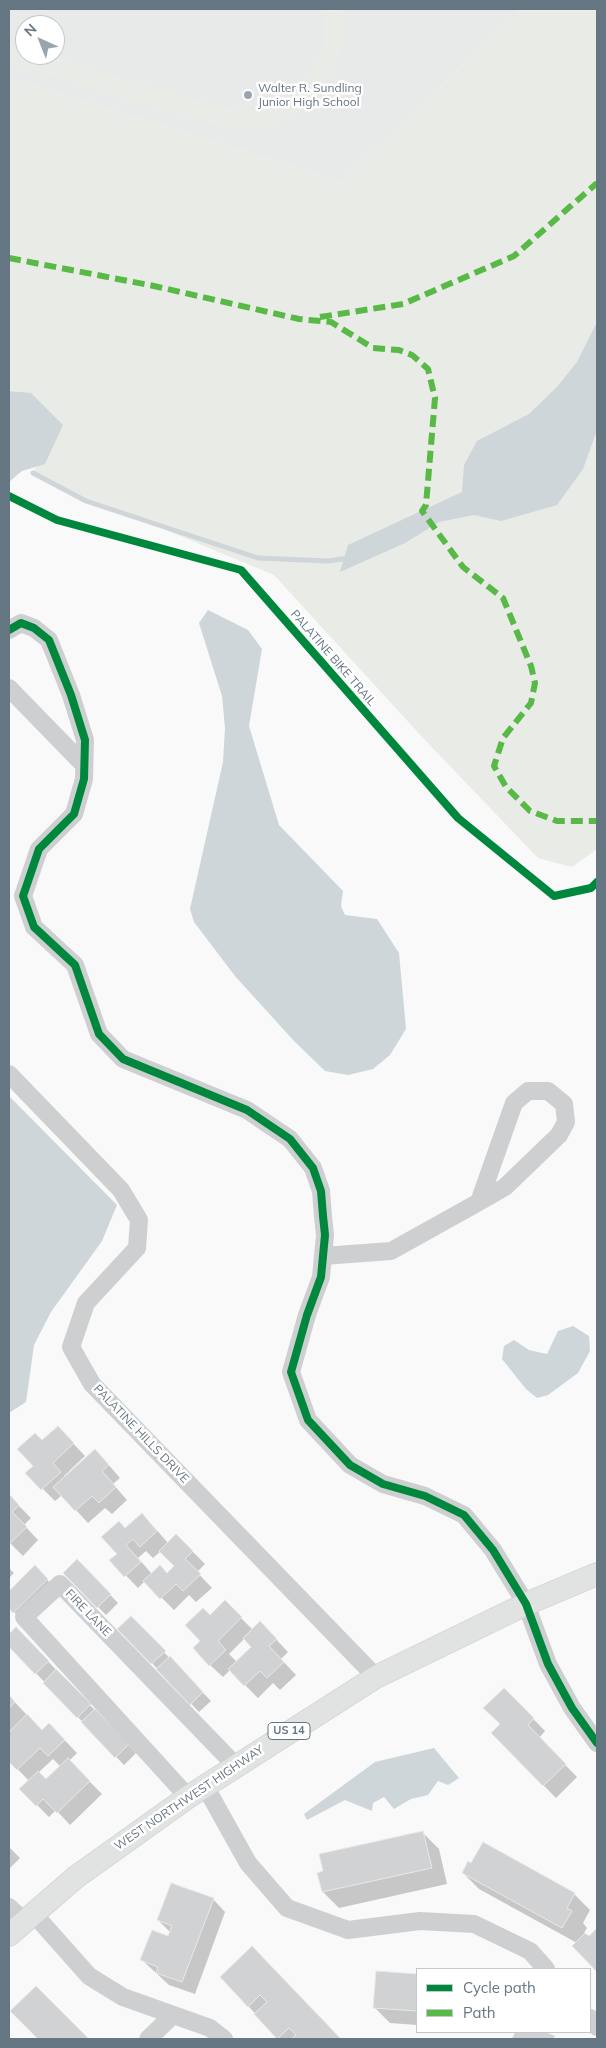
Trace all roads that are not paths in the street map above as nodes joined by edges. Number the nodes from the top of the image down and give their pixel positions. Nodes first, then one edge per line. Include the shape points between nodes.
1 (9, 630) edge
2 (9, 688) edge
3 (84, 765) junction
4 (9, 1074) edge
5 (479, 1202) junction
6 (322, 1256) junction
7 (597, 1574) edge
8 (526, 1604) junction
9 (376, 1677) junction
10 (597, 1743) edge
11 (236, 1765) junction
12 (196, 1791) junction
13 (19, 1919) edge
14 (545, 1968) edge
15 (172, 2016) junction
16 (148, 2039) edge
17 (224, 2039) edge

1 - 3 street via 21,623 49,640 85,740
2 - 3 street
3 - 6 street via 84,779 74,814 39,849 23,896 34,927 75,965 99,1034 123,1059 247,1110 290,1139 313,1168 321,1191 325,1235
4 - 9 street, PALATINE HILLS DRIVE via 122,1190 139,1220 137,1248 86,1303 71,1347 92,1384
5 - 5 street via 514,1103 528,1091 548,1091 564,1104 566,1122 559,1135 505,1187
5 - 6 street via 391,1251
6 - 8 street via 321,1277 291,1372 308,1420 350,1465 383,1484 426,1496 464,1515 493,1550
7 - 8 main road, WEST NORTHWEST HIGHWAY / US 14
8 - 9 main road, WEST NORTHWEST HIGHWAY / US 14
8 - 10 street via 548,1664 572,1708
9 - 11 main road, WEST NORTHWEST HIGHWAY / US 14
11 - 12 main road, WEST NORTHWEST HIGHWAY / US 14
11 - 12 street, FIRE LANE via 60,1584 24,1617
12 - 13 main road, WEST NORTHWEST HIGHWAY / US 14
12 - 14 street via 248,1863 287,1908 348,1930 420,1921 474,1924 530,1951
13 - 15 street via 89,1976 123,1997
15 - 16 street
15 - 17 street via 210,2028

